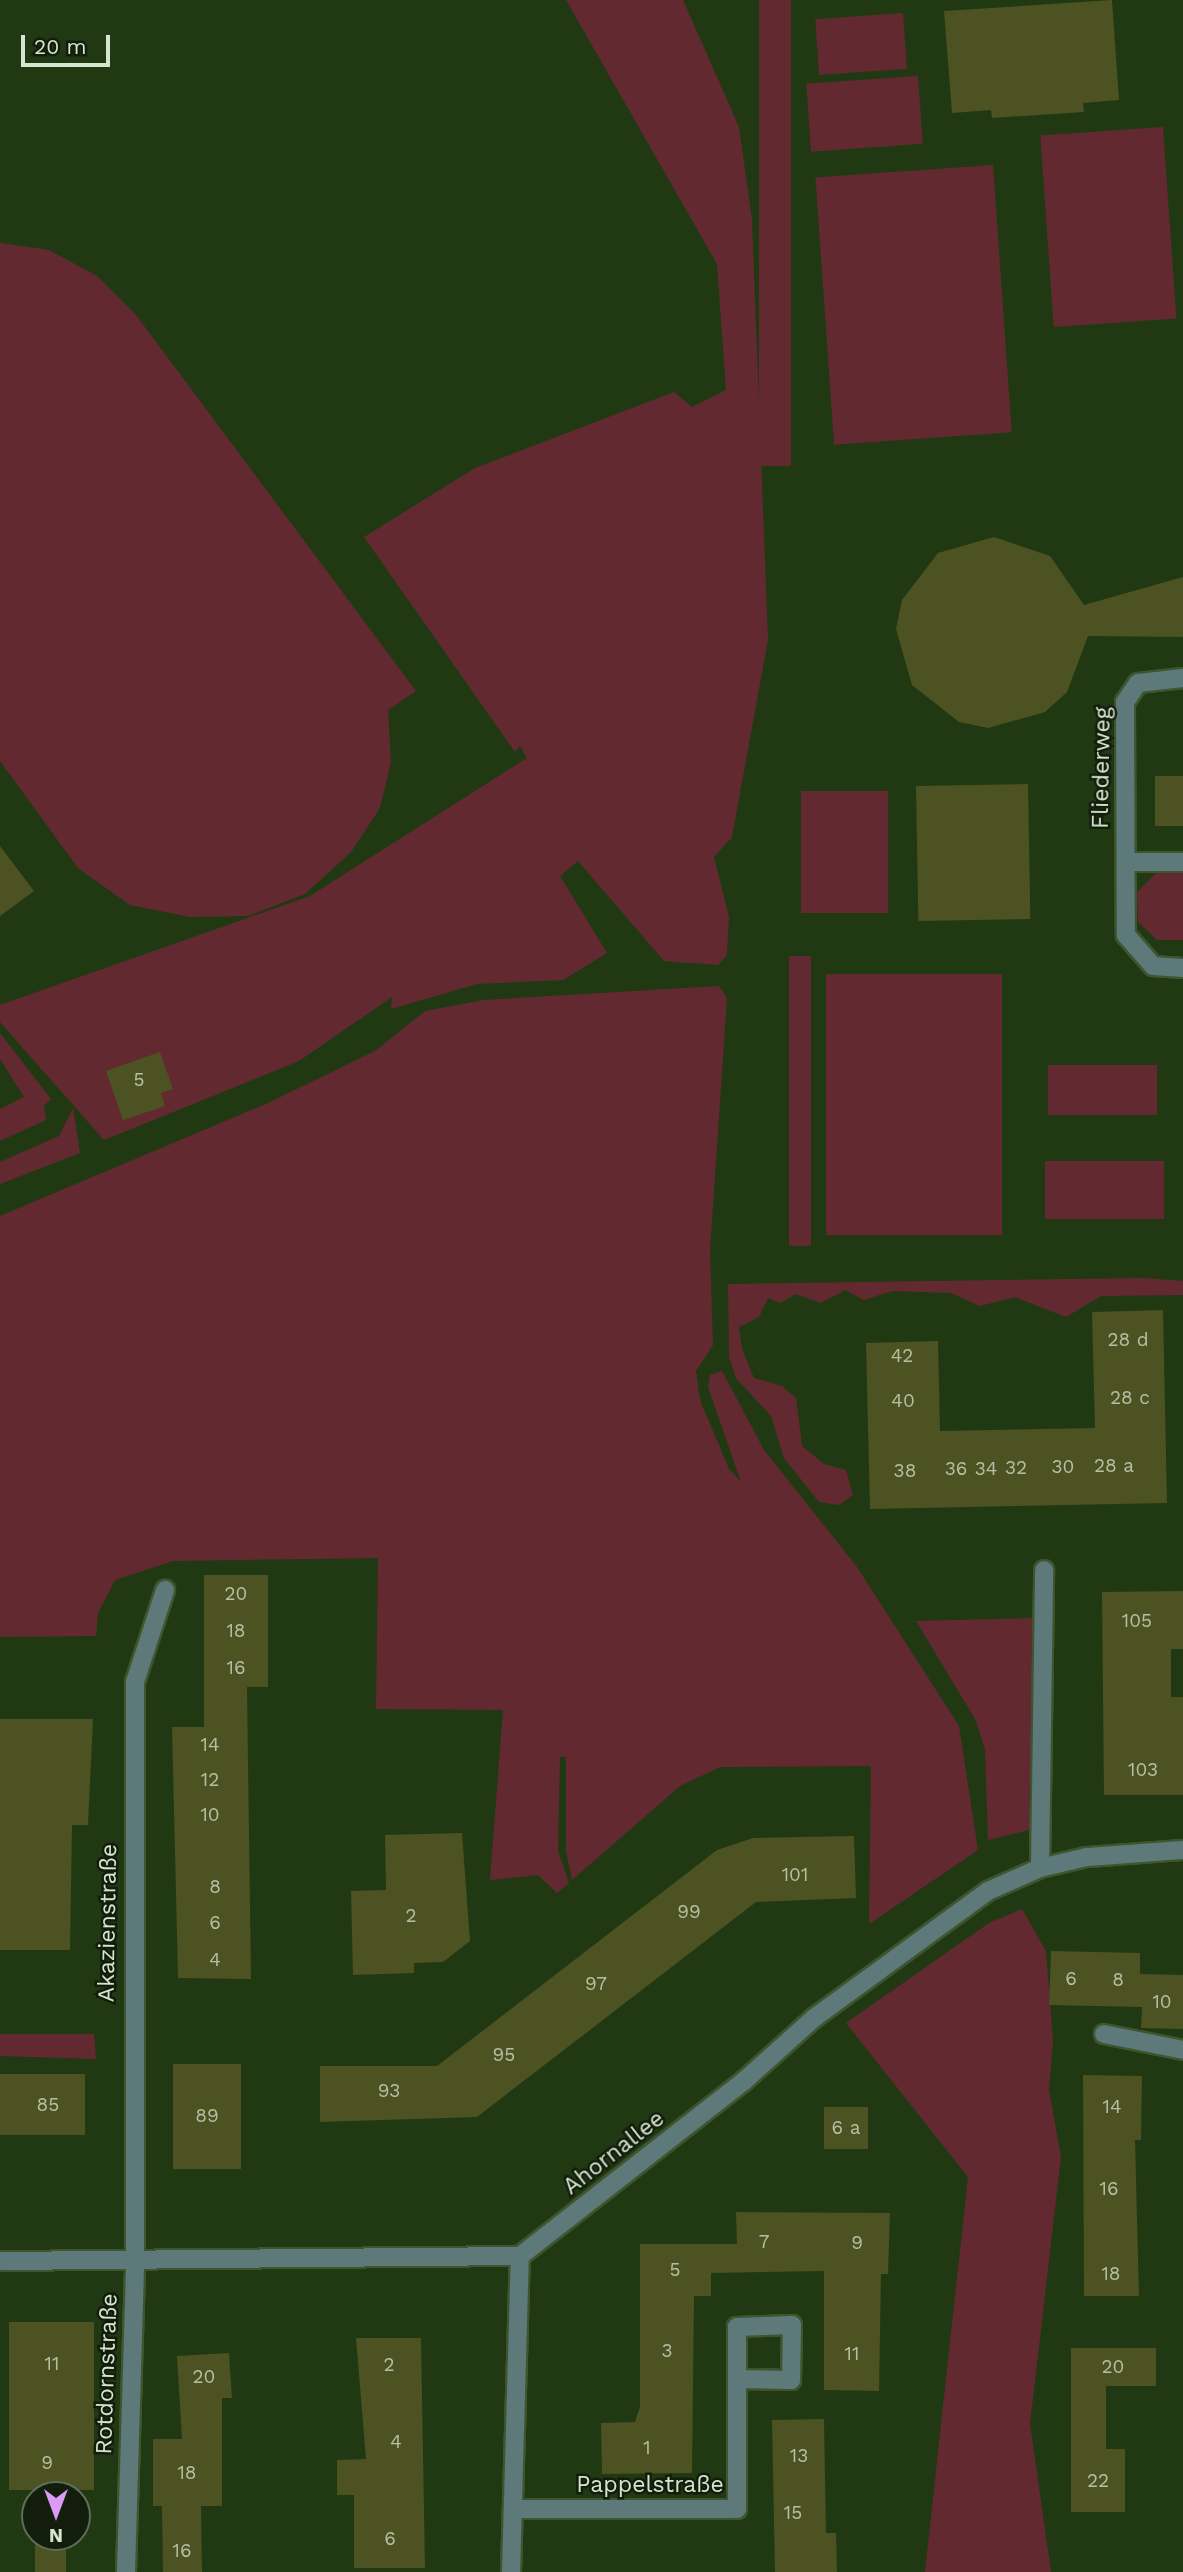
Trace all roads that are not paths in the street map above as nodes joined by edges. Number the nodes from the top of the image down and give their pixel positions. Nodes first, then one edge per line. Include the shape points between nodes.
1 (1183, 678) edge
2 (1125, 862) junction
3 (1183, 862) edge
4 (1183, 968) edge
5 (1044, 1570) dead end
6 (165, 1590) dead end
7 (1183, 1850) edge
8 (1040, 1868) junction
9 (1104, 2034) dead end
10 (1183, 2050) edge
11 (520, 2256) junction
12 (0, 2261) edge
13 (135, 2261) junction
14 (737, 2379) dead end
15 (516, 2509) junction
16 (126, 2572) edge
17 (511, 2572) edge

1 - 2 street, Fliederweg via 1138,683 1125,702
2 - 3 street
2 - 4 street, Fliederweg via 1129,945 1153,966
5 - 8 street
6 - 13 street, Akazienstraße via 135,1682
7 - 8 street, Ahornallee
8 - 11 street, Ahornallee via 988,1891 814,2018 744,2081
9 - 10 street
11 - 13 street
11 - 15 street
12 - 13 street
13 - 16 street, Rotdornstraße
14 - 15 street, Pappelstraße via 737,2509
15 - 17 street

